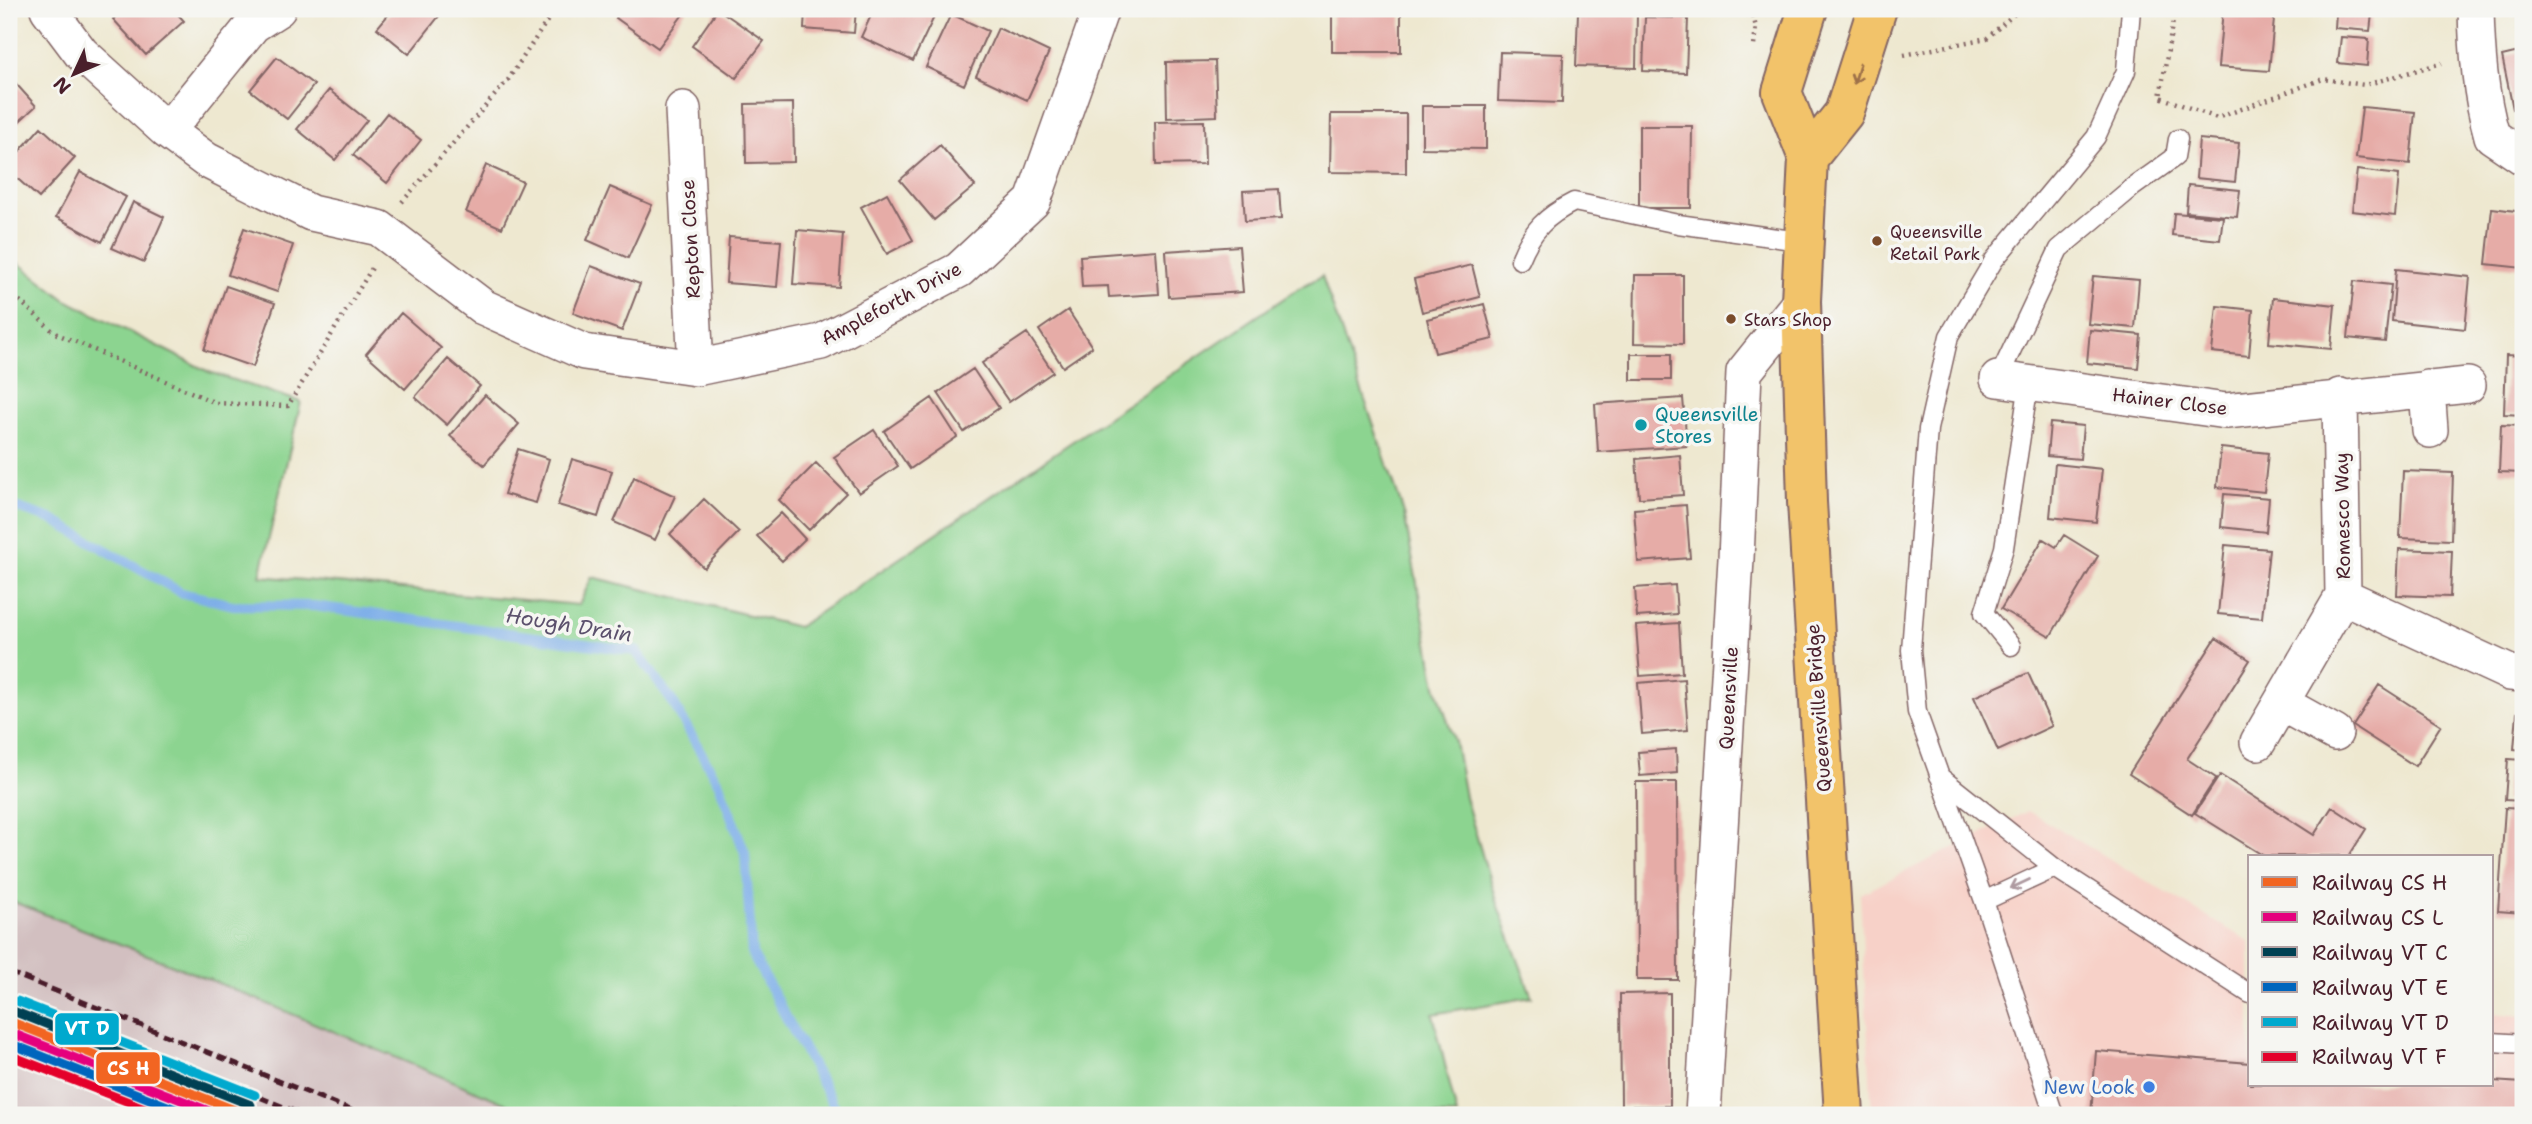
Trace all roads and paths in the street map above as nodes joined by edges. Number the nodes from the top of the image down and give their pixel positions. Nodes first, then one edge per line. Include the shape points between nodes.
1 (48, 9) edge
2 (278, 9) edge
3 (555, 9) edge
4 (1101, 9) edge
5 (1751, 9) edge
6 (1808, 9) edge
7 (1877, 9) edge
8 (2020, 9) edge
9 (2119, 9) edge
10 (2132, 9) edge
11 (2175, 9) edge
12 (2476, 9) edge
13 (2129, 27) junction
14 (2477, 54) junction
15 (1752, 56) dead end
16 (1898, 59) dead end
17 (683, 109) dead end
18 (167, 131) junction
19 (2178, 139) dead end
20 (2523, 156) edge
21 (1808, 158) junction
22 (379, 228) junction
23 (1805, 242) junction
24 (1520, 260) dead end
25 (9, 291) edge
26 (1801, 301) junction
27 (696, 368) junction
28 (2014, 381) junction
29 (2468, 385) dead end
30 (2427, 388) junction
31 (2340, 396) junction
32 (2430, 430) dead end
33 (2343, 596) junction
34 (2011, 646) dead end
35 (2523, 674) edge
36 (2280, 703) junction
37 (2335, 733) dead end
38 (2258, 742) dead end
39 (1939, 776) junction
40 (2055, 868) junction
41 (1984, 901) junction
42 (2248, 993) edge
43 (2494, 1042) edge
44 (2523, 1044) edge
45 (1703, 1115) edge
46 (1844, 1115) edge
47 (2054, 1115) edge

1 - 18 street, Ampleforth Drive via 81,53
2 - 18 street via 253,25
3 - 22 path via 508,80
4 - 27 street, Ampleforth Drive via 1033,201 959,270 821,342
5 - 15 path via 1756,27
6 - 21 highway via 1782,92
7 -> 21 highway via 1844,113
8 - 16 path via 1987,38 1908,53
9 - 13 lane
10 - 13 lane
11 - 14 path via 2160,97 2217,118 2323,79 2365,85
12 - 14 street
13 - 39 lane via 2126,71 2096,137 1994,260 1949,336 1928,429 1910,650 1917,712
14 - 20 street via 2492,136
17 - 27 street, Repton Close
18 - 22 street, Ampleforth Drive via 206,160 300,208
19 - 28 lane via 2175,158 2059,249
21 - 23 highway, Queensville Bridge
22 - 25 path via 372,269 288,406 216,402 54,333
22 - 27 street, Ampleforth Drive via 483,307 584,352
23 - 24 lane via 1678,225 1574,202 1542,220
23 - 26 highway, Queensville Bridge
26 - 45 street, Queensville via 1744,372
26 - 46 highway, Queensville Bridge via 1810,578
28 - 31 street, Hainer Close via 2226,411
28 - 34 lane via 2004,548 1984,613
29 - 30 street, Hainer Close
30 - 31 street, Hainer Close
30 - 32 street
31 - 33 street, Romesco Way
33 - 35 street via 2510,673
33 - 36 street, Romesco Way
36 - 37 street
36 - 38 street, Romesco Way
39 - 40 lane
39 - 41 lane
40 -> 41 lane
40 - 42 lane
41 - 47 lane
43 - 44 lane

